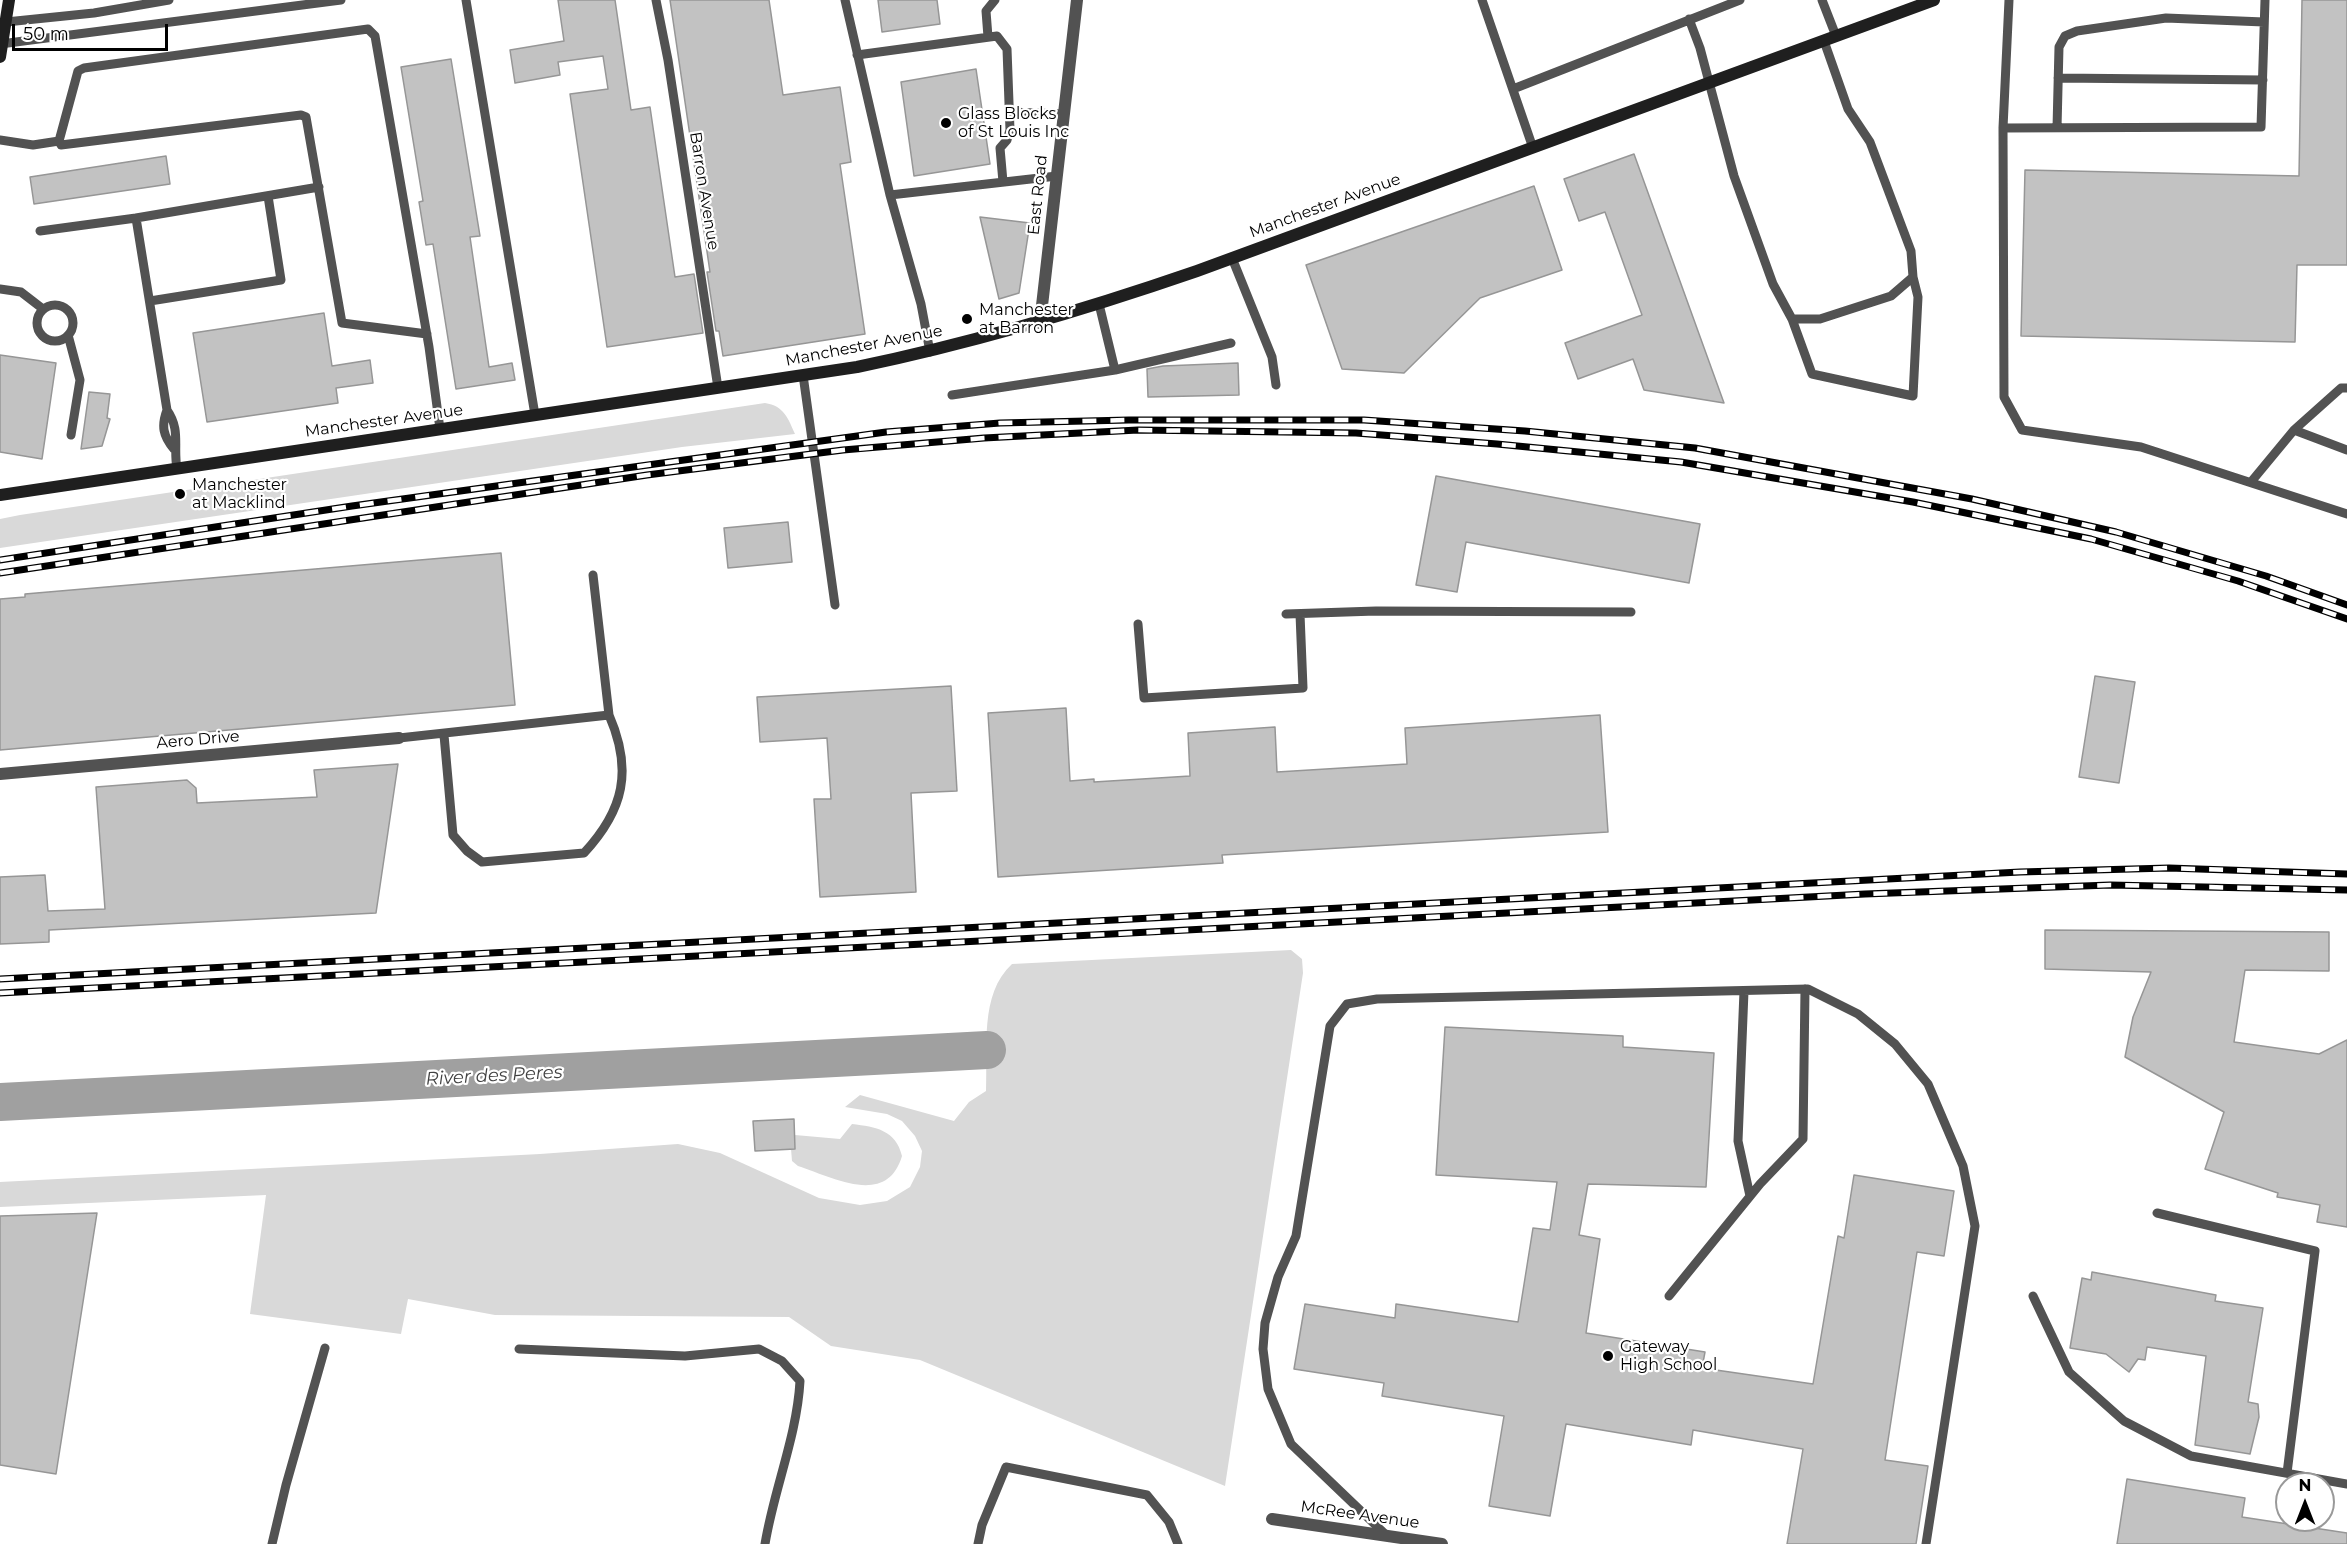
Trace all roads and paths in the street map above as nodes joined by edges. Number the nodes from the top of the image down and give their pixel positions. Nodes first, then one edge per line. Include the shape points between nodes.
1 (9, 0) edge
2 (169, 0) edge
3 (341, 0) edge
4 (466, 0) edge
5 (656, 0) edge
6 (845, 0) edge
7 (995, 0) edge
8 (1077, 0) edge
9 (1482, 0) edge
10 (1740, 0) edge
11 (1822, 0) edge
12 (1934, 0) edge
13 (2009, 0) edge
14 (2265, 0) edge
15 (117, 5) edge
16 (1689, 19) junction
17 (6, 22) junction
18 (2264, 22) junction
19 (1836, 36) junction
20 (988, 37) junction
21 (1824, 41) junction
22 (1, 44) edge
23 (857, 55) junction
24 (0, 57) edge
25 (2058, 78) junction
26 (2263, 80) junction
27 (1708, 83) junction
28 (1513, 89) junction
29 (1009, 112) junction
30 (1064, 114) junction
31 (2003, 128) junction
32 (2057, 128) junction
33 (0, 140) edge
34 (59, 141) junction
35 (1533, 148) junction
36 (1057, 176) junction
37 (1003, 182) junction
38 (319, 187) junction
39 (890, 195) junction
40 (268, 196) junction
41 (136, 218) junction
42 (40, 231) dead end
43 (1232, 258) junction
44 (1913, 278) junction
45 (0, 289) edge
46 (150, 301) junction
47 (1100, 304) junction
48 (44, 309) junction
49 (1792, 319) junction
50 (1040, 323) junction
51 (427, 334) junction
52 (68, 335) junction
53 (1231, 343) dead end
54 (930, 352) junction
55 (1115, 370) junction
56 (803, 375) junction
57 (1276, 385) dead end
58 (718, 388) junction
59 (2347, 388) edge
60 (952, 395) dead end
61 (535, 415) junction
62 (440, 429) junction
63 (2294, 430) junction
64 (71, 435) dead end
65 (2347, 450) edge
66 (177, 469) junction
67 (2251, 482) junction
68 (2, 496) edge
69 (2347, 514) edge
70 (593, 575) dead end
71 (835, 605) dead end
72 (1631, 612) dead end
73 (1286, 614) dead end
74 (1300, 614) junction
75 (1138, 624) dead end
76 (609, 716) junction
77 (444, 735) junction
78 (399, 738) joint
79 (0, 774) edge
80 (1804, 989) junction
81 (1744, 991) junction
82 (1750, 1196) junction
83 (2157, 1213) dead end
84 (1669, 1296) dead end
85 (2033, 1296) dead end
86 (325, 1348) dead end
87 (519, 1349) dead end
88 (2281, 1472) edge
89 (2287, 1472) edge
90 (1272, 1519) dead end
91 (1385, 1534) junction
92 (272, 1544) edge
93 (765, 1544) edge
94 (978, 1544) edge
95 (1179, 1544) edge
96 (1442, 1544) edge
97 (1926, 1544) edge

1 - 17 main road
2 - 15 lane
3 - 22 lane
4 - 61 lane
5 - 58 lane, Barron Avenue
6 - 23 lane
7 - 20 lane via 986,11
8 - 30 street, East Road
9 - 28 lane
10 - 16 lane
11 - 19 lane
12 - 19 main road, Manchester Avenue
13 - 31 lane
14 - 18 lane
15 - 17 lane
16 - 27 lane
16 - 28 lane
17 - 22 main road
18 - 25 lane via 2166,18 2077,31 2065,36 2059,47
18 - 26 lane
19 - 21 main road, Manchester Avenue
20 - 23 lane
20 - 29 lane via 997,36 1007,49
21 - 27 main road, Manchester Avenue
21 - 44 lane via 1848,109 1870,142 1911,251
22 - 24 main road
23 - 39 lane
25 - 26 lane
25 - 32 lane
26 - 32 lane via 2261,127
27 - 35 main road, Manchester Avenue
27 - 49 lane via 1734,176 1773,284
28 - 35 lane
29 - 30 lane
29 - 37 lane via 1007,140 1000,148
30 - 36 street, East Road
31 - 32 lane
31 - 67 lane via 2004,398 2022,430 2141,447
33 - 34 lane via 33,145
34 - 38 lane via 61,145 301,115 308,123
34 - 51 lane via 78,71 84,68 372,30
35 - 43 main road, Manchester Avenue
36 - 37 lane
36 - 50 street, East Road
37 - 39 lane
38 - 40 lane
38 - 51 lane via 342,323
39 - 54 lane via 921,304
40 - 41 lane
40 - 46 lane via 281,280
41 - 42 lane
41 - 46 lane
43 - 47 main road, Manchester Avenue
43 - 57 lane via 1272,357
44 - 49 lane via 1890,296 1820,320
44 - 49 lane via 1918,297 1912,396 1812,374
45 - 48 lane via 21,292
46 - 66 lane via 167,410 175,421 178,437 174,449
47 - 50 main road, Manchester Avenue
47 - 55 lane
48 - 52 lane via 54,305 65,309 72,318
48 - 52 lane via 37,319 42,336 58,341
50 - 54 main road, Manchester Avenue
51 - 62 lane
52 - 64 lane via 80,380
53 - 55 lane
54 - 56 main road, Manchester Avenue
55 - 60 lane
56 - 58 main road, Manchester Avenue
56 - 71 lane
58 - 61 main road, Manchester Avenue
59 - 63 lane via 2341,388
61 - 62 main road, Manchester Avenue
62 - 66 main road, Manchester Avenue
63 - 65 lane
63 - 67 lane
66 - 68 main road, Manchester Avenue
67 - 69 lane
70 - 76 lane
72 - 74 lane
73 - 74 lane
74 - 75 lane via 1303,688 1155,698 1143,698
76 - 77 lane
76 - 77 lane via 620,741 620,796 604,831 584,853 482,862 467,851 453,835
77 - 78 lane
78 - 79 street, Aero Drive
80 - 81 lane
80 - 82 lane via 1803,1139
80 - 97 lane via 1858,1014 1895,1044 1928,1084 1963,1166 1975,1226
81 - 82 lane via 1738,1141
81 - 91 lane via 1377,999 1347,1004 1330,1026 1296,1236 1278,1277 1265,1323 1263,1349 1268,1389 1291,1444
82 - 84 lane
83 - 89 lane via 2315,1251
85 - 88 lane via 2069,1372 2124,1421 2191,1456
86 - 92 lane
87 - 93 lane via 685,1356 759,1349 782,1361 800,1381 798,1411
90 - 91 street, McRee Avenue
91 - 96 street, McRee Avenue
94 - 95 lane via 1006,1467 1147,1495 1169,1522

